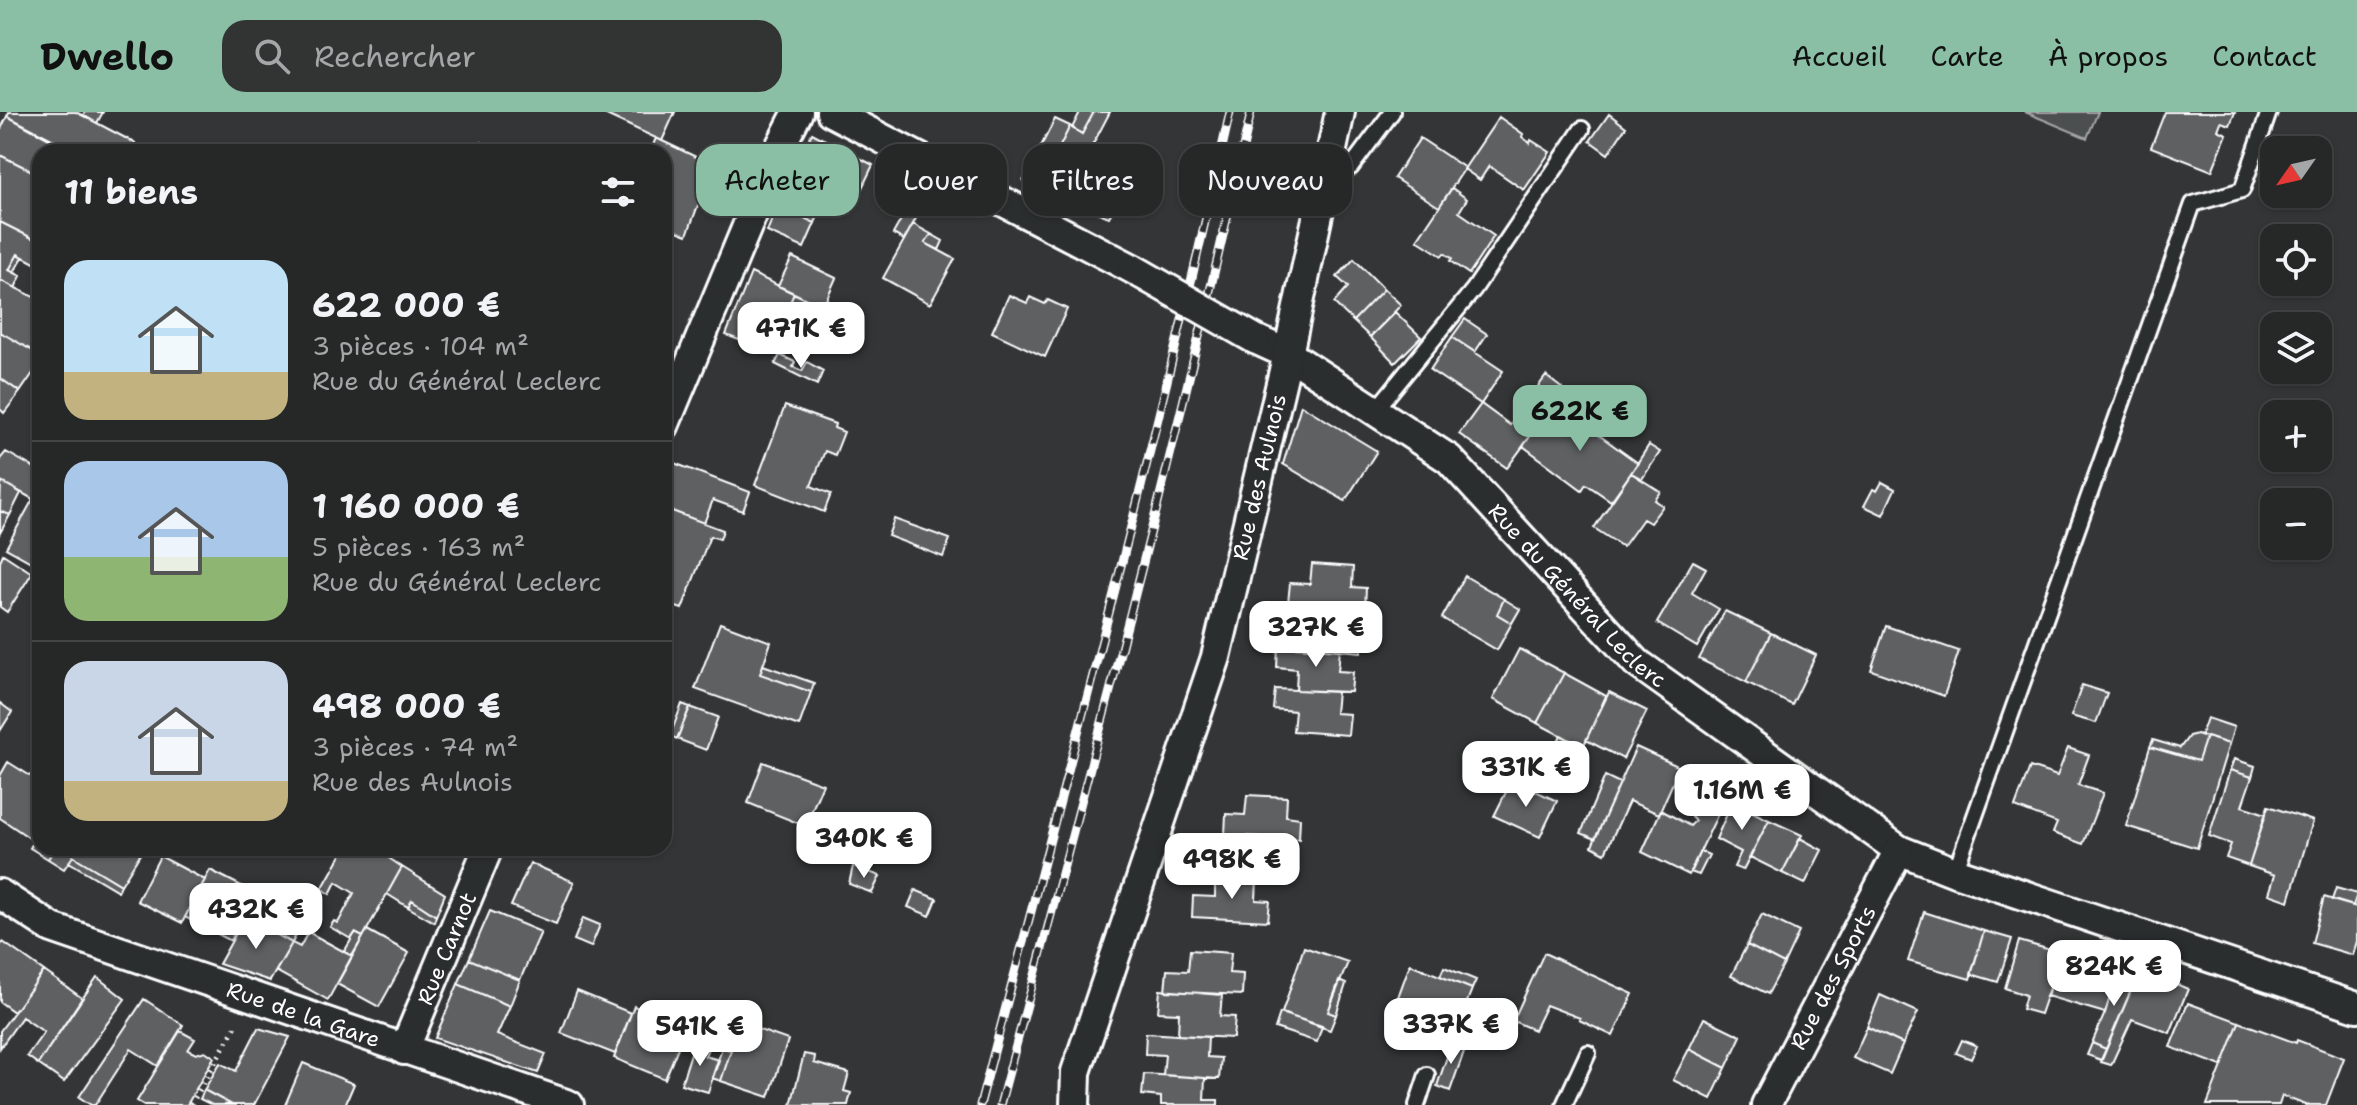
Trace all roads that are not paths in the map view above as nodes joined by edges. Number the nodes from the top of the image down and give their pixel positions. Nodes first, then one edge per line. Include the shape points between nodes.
1 (798, 112) edge
2 (831, 112) edge
3 (1340, 112) edge
4 (1392, 112) edge
5 (2269, 112) edge
6 (1582, 129) dead end
7 (1333, 144) edge
8 (1352, 166) edge
9 (1317, 216) edge
10 (1288, 354) junction
11 (672, 407) edge
12 (1375, 411) junction
13 (1899, 850) junction
14 (485, 856) edge
15 (1955, 872) junction
16 (0, 894) edge
17 (2357, 1007) edge
18 (404, 1050) junction
19 (1588, 1053) dead end
20 (1076, 1072) junction
21 (1427, 1075) dead end
22 (569, 1105) edge
23 (1064, 1105) edge
24 (1075, 1105) edge
25 (1417, 1105) edge
26 (1564, 1105) edge
27 (1766, 1105) edge

1 - 11 street
2 - 10 street, Rue du Général Leclerc, bridge
3 - 7 street, Rue des Aulnois
4 - 8 lane
5 - 15 lane via 2242,190 2193,204
6 - 12 lane via 1474,289
9 - 10 street, Rue des Aulnois
10 - 12 street, Rue du Général Leclerc
10 - 20 street, Rue des Aulnois via 1216,657
12 - 13 street, Rue du Général Leclerc via 1449,459 1637,663
13 - 15 street, Rue du Général Leclerc
13 - 27 street, Rue des Sports
14 - 18 street, Rue Carnot
15 - 17 street, Rue du Général Leclerc
16 - 18 street, Rue de la Gare via 52,928
18 - 22 street, Rue de la Gare
19 - 26 lane
20 - 23 lane
20 - 24 street, Rue des Aulnois
21 - 25 lane

